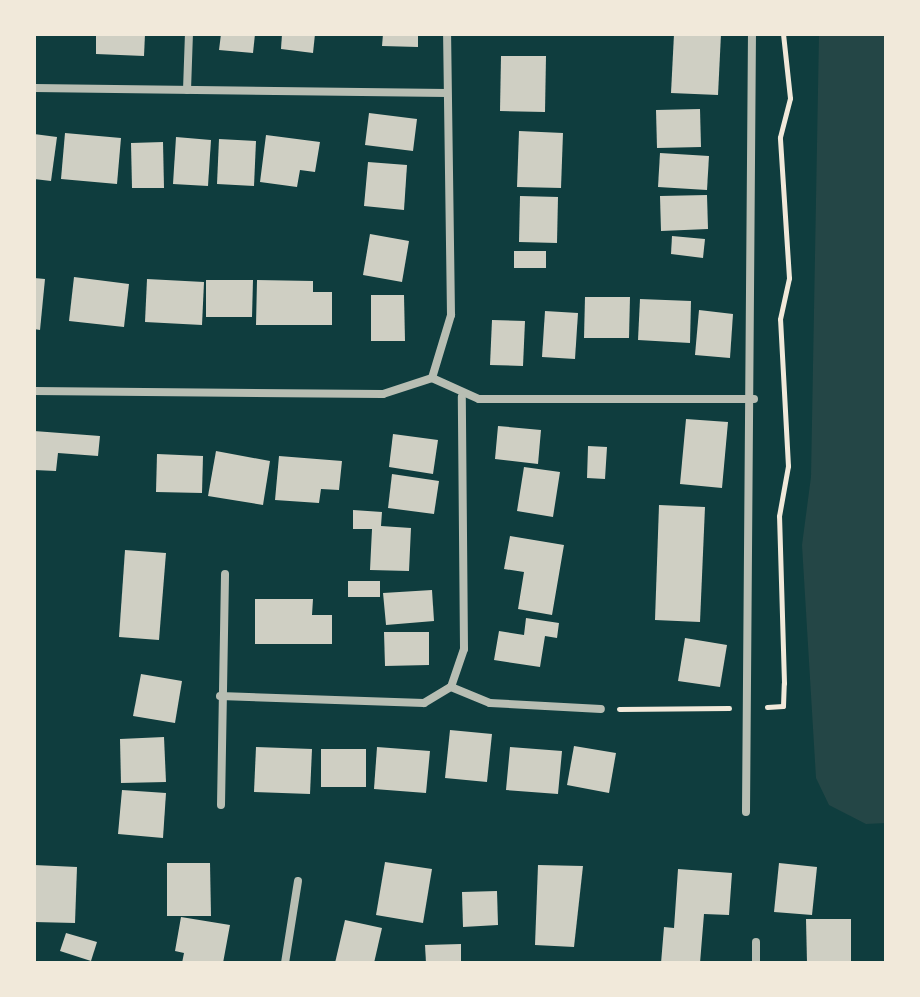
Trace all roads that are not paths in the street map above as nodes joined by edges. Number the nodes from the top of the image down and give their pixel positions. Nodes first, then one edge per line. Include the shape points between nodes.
1 (189, 34) edge
2 (447, 34) edge
3 (752, 34) edge
4 (34, 88) edge
5 (187, 90) junction
6 (447, 93) junction
7 (432, 378) junction
8 (34, 391) edge
9 (462, 397) junction
10 (754, 399) junction
11 (225, 574) dead end
12 (451, 687) junction
13 (220, 696) junction
14 (601, 709) dead end
15 (221, 805) dead end
16 (746, 812) dead end
17 (298, 881) dead end
18 (756, 942) dead end
19 (285, 963) edge
20 (756, 963) edge

1 - 5 street
2 - 6 street
3 - 10 street
4 - 5 street
5 - 6 street
6 - 7 street via 451,315
7 - 8 street via 383,394
7 - 9 street
9 - 10 street
9 - 12 street via 464,649
10 - 16 street
11 - 13 street
12 - 13 street via 424,703
12 - 14 street via 490,703
13 - 15 street
17 - 19 street
18 - 20 street

